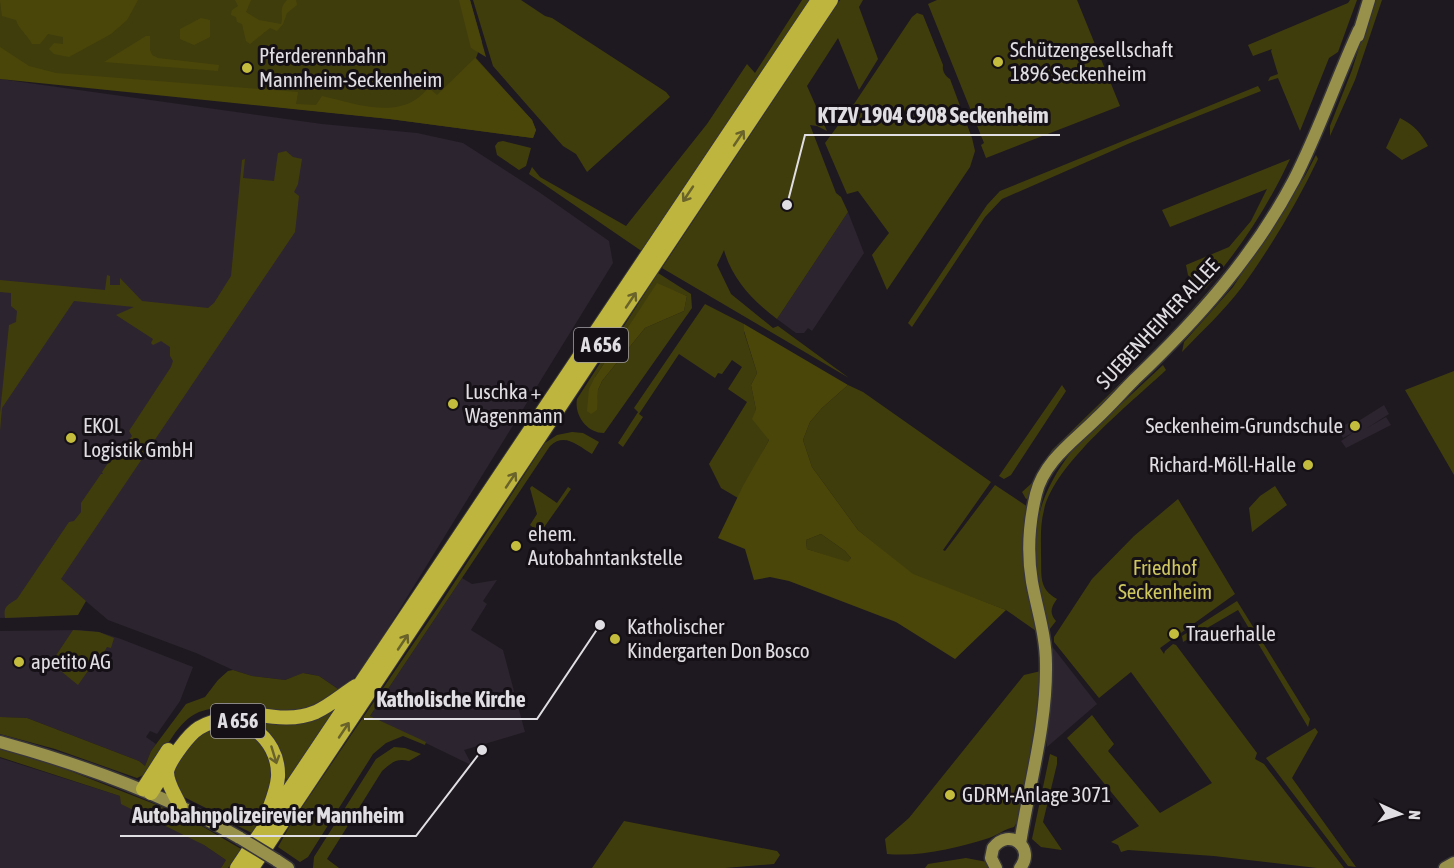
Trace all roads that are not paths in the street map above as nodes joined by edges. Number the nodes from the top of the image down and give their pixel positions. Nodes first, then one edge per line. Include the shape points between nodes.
1 (818, 0) edge
2 (831, 0) edge
3 (1369, 0) edge
4 (361, 684) junction
5 (0, 742) edge
6 (167, 768) junction
7 (147, 791) junction
8 (180, 806) junction
9 (261, 832) junction
10 (1015, 841) junction
11 (1454, 863) edge
12 (253, 867) edge
13 (237, 868) edge
14 (288, 868) edge
15 (996, 868) edge
16 (1020, 868) edge
17 (1445, 868) edge

1 -> 4 highway, A 656
12 -> 2 highway, A 656
3 - 10 main road, SUEBENHEIMER ALLEE via 1346,78 1314,153 1287,202 1213,308 1173,352 1076,438 1034,507 1030,559 1046,663 1039,742 1027,810
4 - 7 highway via 325,708 301,717 226,711 200,717 178,735
4 - 9 highway, A 656
5 - 7 main road
6 - 7 highway, A 656
6 - 8 highway via 169,784
6 -> 9 highway, A 656 via 189,736 206,724 236,721 258,731 272,746 278,777
7 - 8 main road
8 - 14 main road, bridge
9 - 13 highway, A 656
10 - 15 main road via 1003,840 993,848 991,858
10 - 16 main road, SUEBENHEIMER ALLEE via 1025,854
11 - 17 main road

